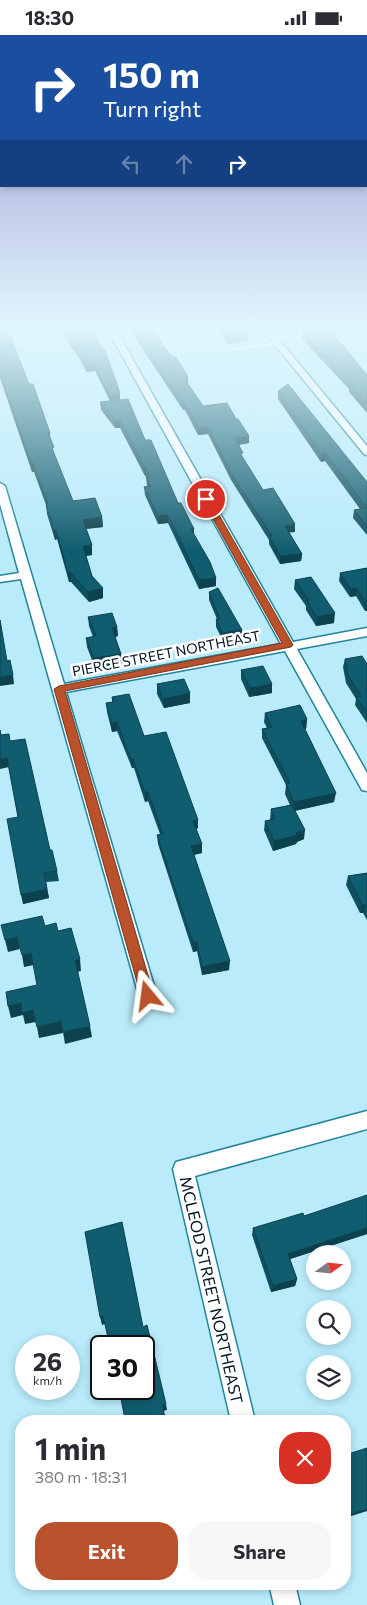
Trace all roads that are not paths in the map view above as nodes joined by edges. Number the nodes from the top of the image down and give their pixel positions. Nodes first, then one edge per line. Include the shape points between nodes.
1 (153, 403) edge
2 (327, 403) edge
3 (367, 452) edge
4 (0, 486) edge
5 (26, 575) junction
6 (0, 579) edge
7 (367, 632) edge
8 (288, 645) junction
9 (59, 689) junction
10 (367, 787) edge
11 (148, 996) dead end
12 (367, 1120) edge
13 (242, 1415) edge
14 (283, 1590) edge
15 (287, 1605) edge

1 - 8 street
2 - 3 street
4 - 5 street
5 - 6 street
5 - 9 street
7 - 8 street, PIERCE STREET NORTHEAST
8 - 9 street, PIERCE STREET NORTHEAST
8 - 10 street
9 - 11 street
12 - 13 street, MCLEOD STREET NORTHEAST via 183,1169
14 - 15 street

